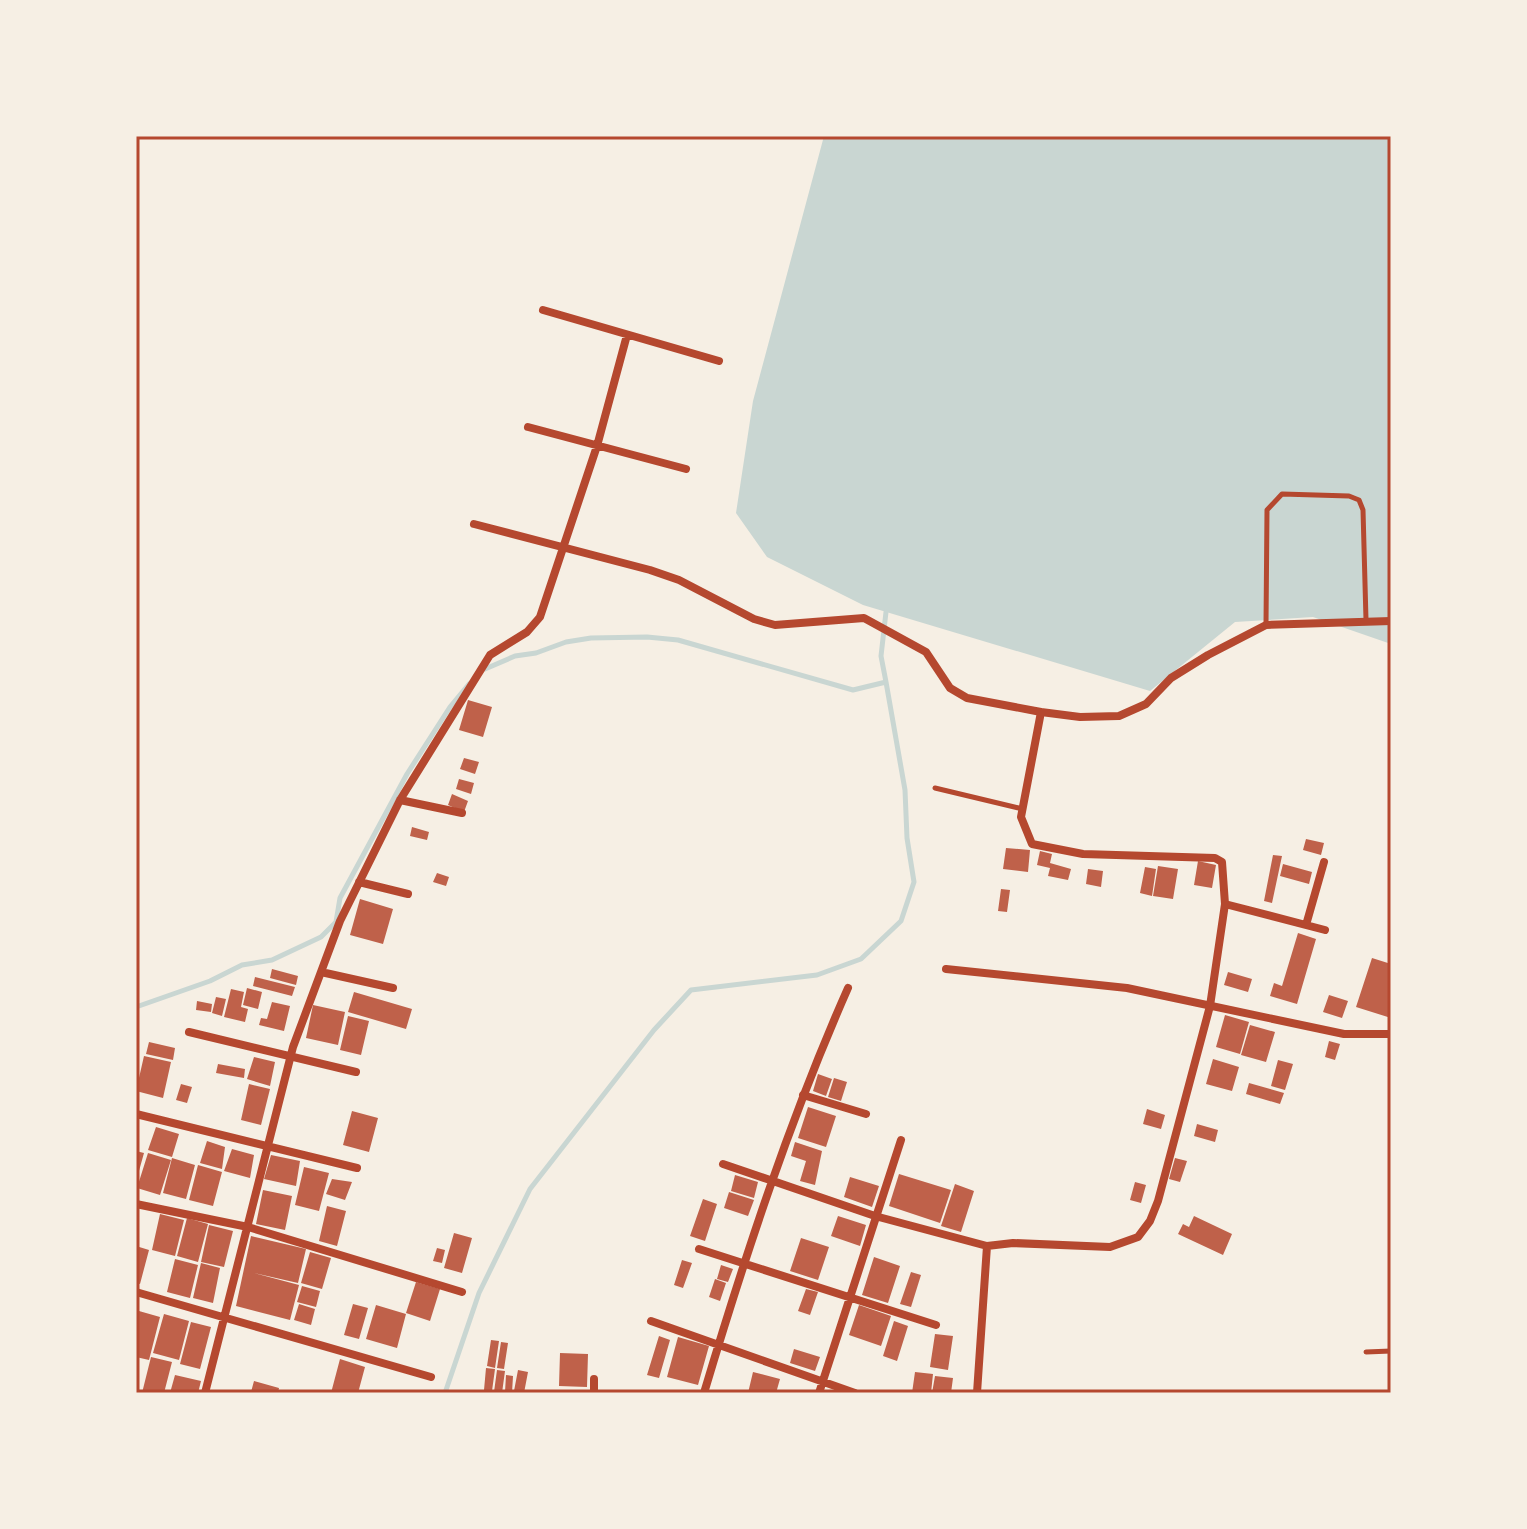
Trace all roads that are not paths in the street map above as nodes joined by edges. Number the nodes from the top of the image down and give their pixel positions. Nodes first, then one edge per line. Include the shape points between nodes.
1 (543, 310) dead end
2 (627, 335) junction
3 (719, 361) dead end
4 (528, 427) dead end
5 (597, 446) junction
6 (686, 469) dead end
7 (474, 524) dead end
8 (566, 546) junction
9 (1366, 620) junction
10 (1391, 621) edge
11 (1266, 625) junction
12 (1041, 712) junction
13 (935, 788) dead end
14 (400, 800) junction
15 (1023, 809) junction
16 (462, 813) dead end
17 (1324, 862) dead end
18 (359, 882) junction
19 (408, 894) dead end
20 (1225, 904) junction
21 (1306, 925) junction
22 (1325, 930) dead end
23 (946, 969) dead end
24 (321, 972) junction
25 (393, 988) dead end
26 (848, 988) dead end
27 (1210, 1006) junction
28 (189, 1032) dead end
29 (1391, 1034) edge
30 (290, 1057) junction
31 (356, 1072) dead end
32 (803, 1095) junction
33 (136, 1114) edge
34 (866, 1114) dead end
35 (901, 1140) dead end
36 (266, 1145) junction
37 (723, 1164) dead end
38 (357, 1168) dead end
39 (773, 1182) junction
40 (136, 1204) edge
41 (875, 1216) junction
42 (248, 1227) junction
43 (987, 1246) junction
44 (699, 1249) dead end
45 (744, 1262) junction
46 (136, 1292) edge
47 (462, 1292) dead end
48 (849, 1298) junction
49 (224, 1315) junction
50 (651, 1321) dead end
51 (936, 1325) dead end
52 (719, 1344) junction
53 (1391, 1351) edge
54 (1366, 1352) dead end
55 (431, 1377) dead end
56 (594, 1379) dead end
57 (819, 1388) edge
58 (205, 1393) edge
59 (594, 1393) edge
60 (704, 1393) edge
61 (855, 1393) edge
62 (977, 1393) edge

1 - 2 street
2 - 3 street
2 - 5 street
4 - 5 street
5 - 6 street
5 - 8 street
7 - 8 street
8 - 12 street via 679,580 775,625 853,616 920,648 950,688 967,698
8 - 14 street via 540,617 527,632 490,655
9 - 10 street
9 - 11 street
9 - 11 lane via 1359,500 1282,494 1267,510
11 - 12 street via 1208,655 1171,678 1146,704 1119,716
12 - 15 street
13 - 15 lane
14 - 16 street
14 - 18 street
15 - 20 street via 1027,838 1039,848 1215,858 1222,862
17 - 21 street
18 - 19 street
18 - 24 street
20 - 21 street
20 - 27 street
21 - 22 street
23 - 27 street via 1127,988
24 - 25 street
24 - 30 street
26 - 32 street
27 - 29 street via 1344,1034
27 - 43 street via 1158,1201 1138,1237 1110,1247
28 - 30 street
30 - 31 street
30 - 36 street
32 - 34 street
32 - 39 street
33 - 36 street
35 - 41 street
36 - 38 street
36 - 42 street
37 - 39 street
39 - 41 street
39 - 45 street
40 - 42 street
41 - 43 street
41 - 48 street
42 - 47 street
42 - 49 street
43 - 62 street
44 - 45 street
45 - 48 street
45 - 52 street
46 - 49 street
48 - 51 street
48 - 57 street
49 - 55 street
49 - 58 street
50 - 52 street
52 - 57 street
52 - 60 street
53 - 54 lane
56 - 59 street
57 - 61 street

